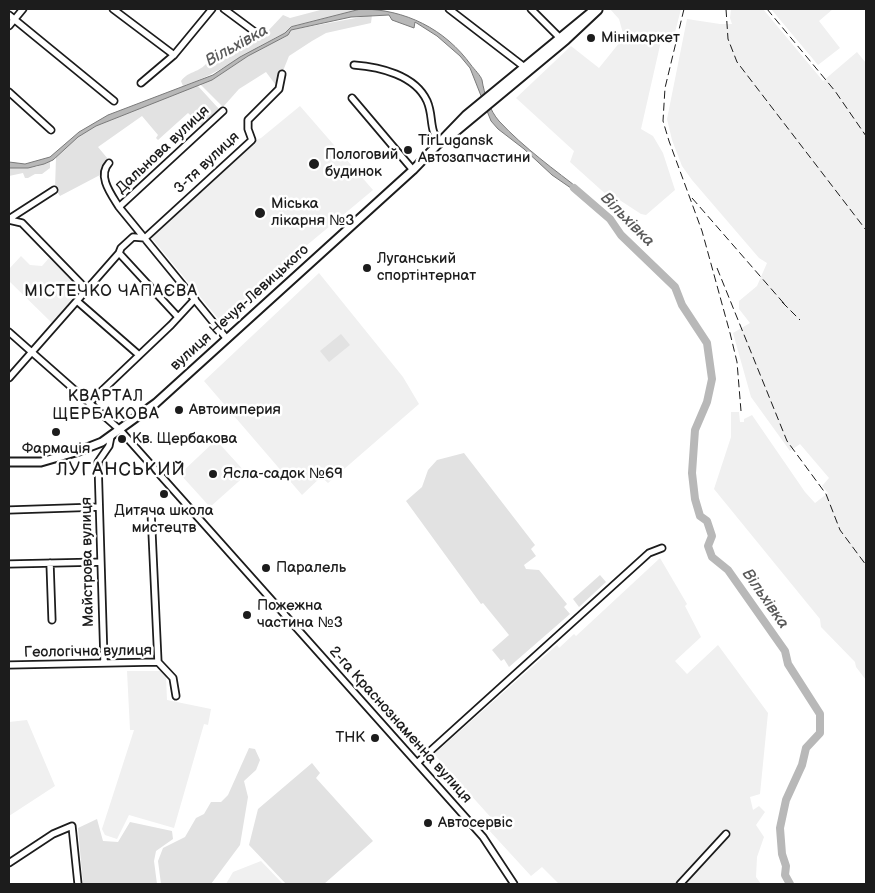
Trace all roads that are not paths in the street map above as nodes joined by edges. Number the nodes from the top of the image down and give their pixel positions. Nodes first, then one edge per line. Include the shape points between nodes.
1 (23, 9) edge
2 (113, 9) edge
3 (212, 9) edge
4 (224, 9) edge
5 (449, 9) edge
6 (531, 9) edge
7 (597, 9) edge
8 (9, 14) edge
9 (15, 20) junction
10 (9, 26) edge
11 (255, 32) dead end
12 (559, 37) junction
13 (174, 55) junction
14 (354, 66) dead end
15 (523, 66) junction
16 (282, 74) dead end
17 (141, 84) dead end
18 (499, 90) junction
19 (9, 92) edge
20 (352, 98) dead end
21 (114, 101) dead end
22 (223, 111) dead end
23 (51, 130) dead end
24 (440, 144) junction
25 (110, 163) dead end
26 (413, 170) junction
27 (54, 190) dead end
28 (119, 207) junction
29 (9, 219) edge
30 (145, 238) junction
31 (119, 253) junction
32 (87, 290) junction
33 (195, 299) junction
34 (78, 301) junction
35 (178, 317) junction
36 (9, 332) edge
37 (227, 339) junction
38 (32, 353) junction
39 (139, 355) junction
40 (9, 378) edge
41 (90, 403) junction
42 (120, 430) junction
43 (111, 436) junction
44 (9, 462) edge
45 (99, 507) junction
46 (9, 510) edge
47 (151, 511) dead end
48 (662, 548) dead end
49 (101, 562) junction
50 (50, 563) junction
51 (9, 564) edge
52 (52, 620) dead end
53 (104, 661) junction
54 (158, 662) junction
55 (9, 665) edge
56 (176, 696) dead end
57 (416, 763) junction
58 (726, 834) dead end
59 (9, 863) edge
60 (78, 884) edge
61 (514, 884) edge
62 (680, 884) edge

1 - 9 street
2 - 13 street
3 - 13 street
4 - 11 street
5 - 15 street
6 - 12 street
7 - 12 main road
7 - 18 main road
8 - 9 street
9 - 10 street
9 - 21 street
12 - 15 main road
13 - 17 street
14 - 24 street via 407,78 427,101 432,133
15 - 18 main road
16 - 30 street, 3-тя вулиця via 279,89 248,120 252,140
18 - 24 main road, вулиця Нечуя-Левицького
19 - 23 street
20 - 26 street
22 - 28 street, Дальнова вулиця
24 - 26 main road, вулиця Нечуя-Левицького
25 - 28 street via 104,173 107,186
26 - 37 main road, вулиця Нечуя-Левицького
27 - 29 street
28 - 30 street
29 - 32 street via 22,223
30 - 31 street via 133,237
30 - 33 street
31 - 32 street
31 - 35 street
32 - 34 street
33 - 35 street
33 - 37 street
34 - 38 street
34 - 39 street
35 - 39 street
36 - 38 street, 2-га Краснознаменна вулиця
37 - 42 main road, вулиця Нечуя-Левицького
38 - 40 street
38 - 41 street, 2-га Краснознаменна вулиця
39 - 41 street
41 - 42 street, 2-га Краснознаменна вулиця
42 - 43 main road, вулиця Нечуя-Левицького
42 - 57 street, 2-га Краснознаменна вулиця
43 - 44 main road, вулиця Нечуя-Левицького via 79,451 41,462
43 - 45 street, Майстрова вулиця via 109,446 98,462
45 - 46 street
45 - 49 street, Майстрова вулиця
47 - 54 street
48 - 57 street via 649,553
49 - 50 street
49 - 53 street, Майстрова вулиця
50 - 51 street
50 - 52 street
53 - 54 street, Геологічна вулиця
53 - 55 street, Геологічна вулиця
54 - 56 street, Геологічна вулиця via 173,678
57 - 61 street, 2-га Краснознаменна вулиця via 482,837
58 - 62 street
59 - 60 street via 52,834 72,826

